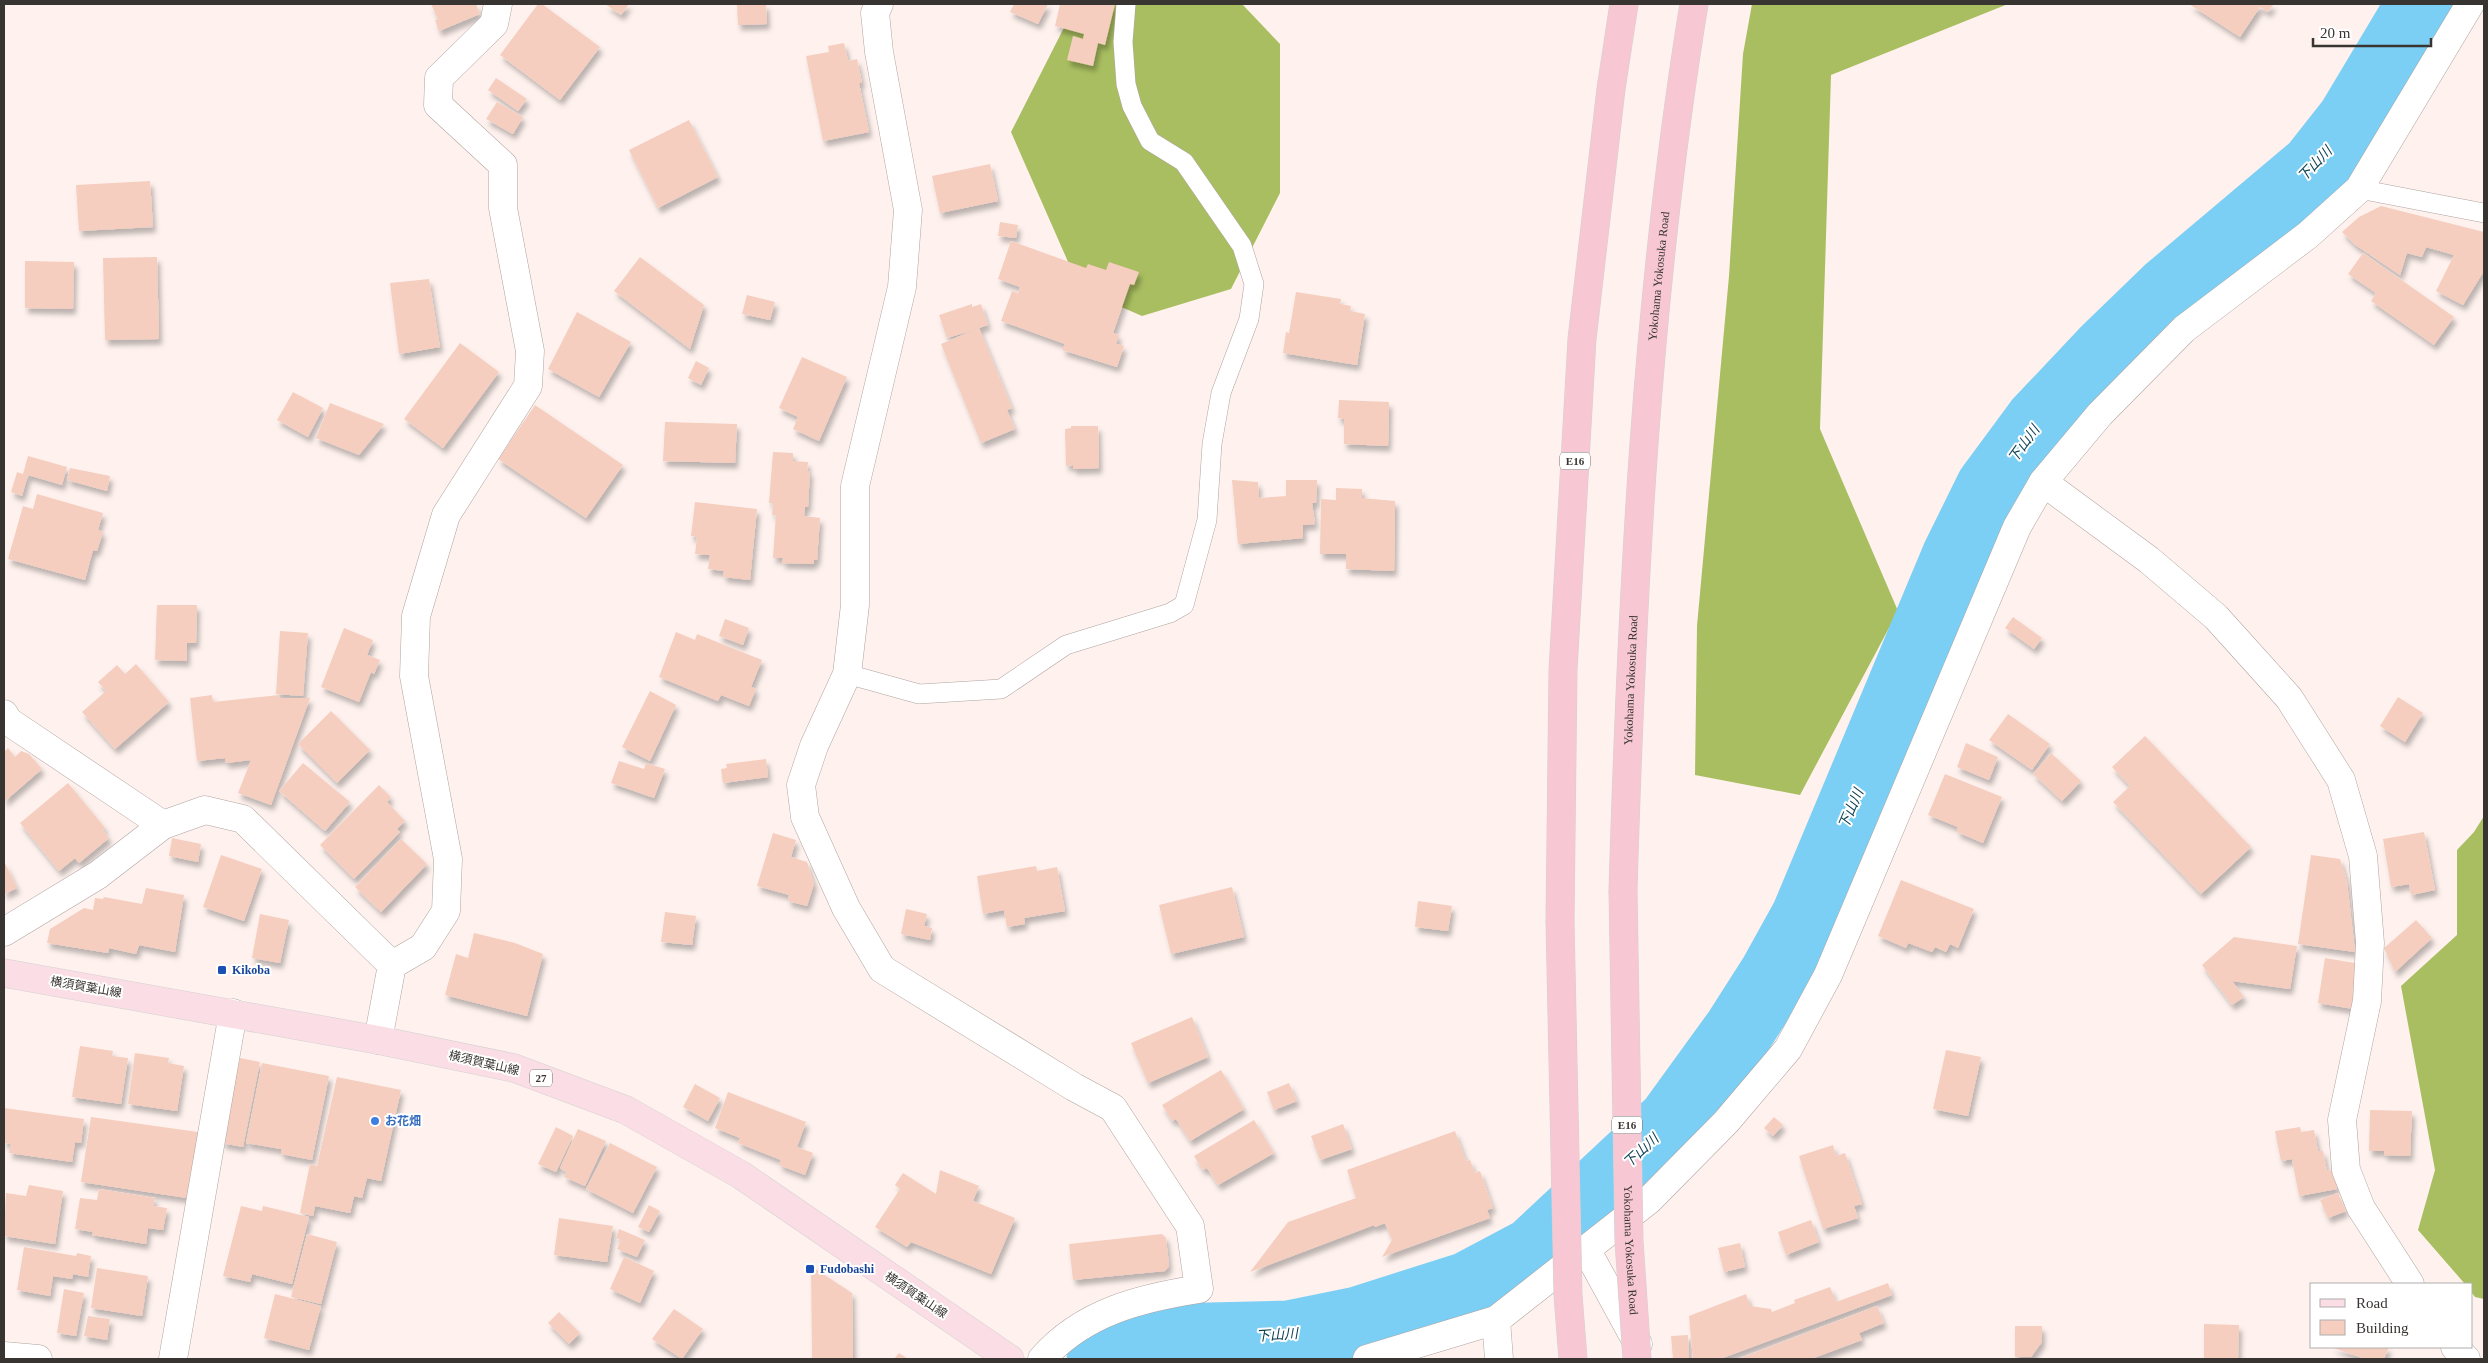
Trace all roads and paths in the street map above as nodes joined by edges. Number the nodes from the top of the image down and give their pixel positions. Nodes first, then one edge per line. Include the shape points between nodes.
1 (498, 4) edge
2 (879, 4) edge
3 (1126, 4) edge
4 (1624, 4) edge
5 (1694, 4) edge
6 (2470, 4) edge
7 (2359, 189) junction
8 (2484, 213) edge
9 (2043, 482) junction
10 (847, 674) junction
11 (4, 714) edge
12 (163, 825) junction
13 (4, 932) edge
14 (392, 965) junction
15 (4, 973) edge
16 (232, 1013) junction
17 (378, 1040) junction
18 (1586, 1249) junction
19 (2409, 1283) edge
20 (1496, 1320) junction
21 (2456, 1348) edge
22 (4, 1356) edge
23 (38, 1359) edge
24 (173, 1359) edge
25 (1010, 1359) edge
26 (1042, 1359) edge
27 (1368, 1359) edge
28 (1499, 1359) edge
29 (1573, 1359) edge
30 (1638, 1359) edge
31 (1646, 1359) edge
32 (2466, 1359) edge

1 - 14 street via 494,24 439,78 438,105 503,165 503,208 530,351 528,386 446,514 416,616 414,676 448,859 446,911 423,947
2 - 10 street via 875,13 879,52 908,210 902,287 855,486 855,605
3 - 10 lane via 1123,42 1126,84 1132,106 1150,141 1184,162 1237,238 1254,284 1249,320 1221,393 1212,444 1207,520 1184,605 1170,613 1066,645 1001,689 919,694
4 - 29 highway, E16, bridge via 1582,339 1563,670 1560,921 1568,1295
5 - 30 highway, Yokohama Yokosuka Road / E16, bridge via 1681,80 1646,394 1630,656 1623,890 1629,1241
6 - 7 street
7 - 8 lane
7 - 9 street via 2308,235 2184,329 2100,414
9 - 18 street via 2017,527 1828,975 1788,1048 1726,1122 1649,1200
9 - 19 street via 2149,560 2216,617 2289,698 2341,780 2363,856 2370,942 2367,1001 2342,1120 2346,1170 2361,1208
10 - 26 street via 814,746 801,785 805,817 846,908 882,969 1113,1108 1190,1226 1199,1289 1148,1297 1099,1317 1072,1331
11 - 12 street via 8,721
12 - 13 street via 98,875
12 - 14 street via 205,810 243,819
14 - 17 street
15 - 16 main road, 横須賀葉山線 / 27
16 - 17 main road, 横須賀葉山線 / 27
16 - 24 street
17 - 25 main road, 横須賀葉山線 / 27 via 514,1068 626,1110 741,1176
18 - 20 street
18 - 31 street
20 - 27 street
20 - 28 street
21 - 32 street
22 - 23 street

